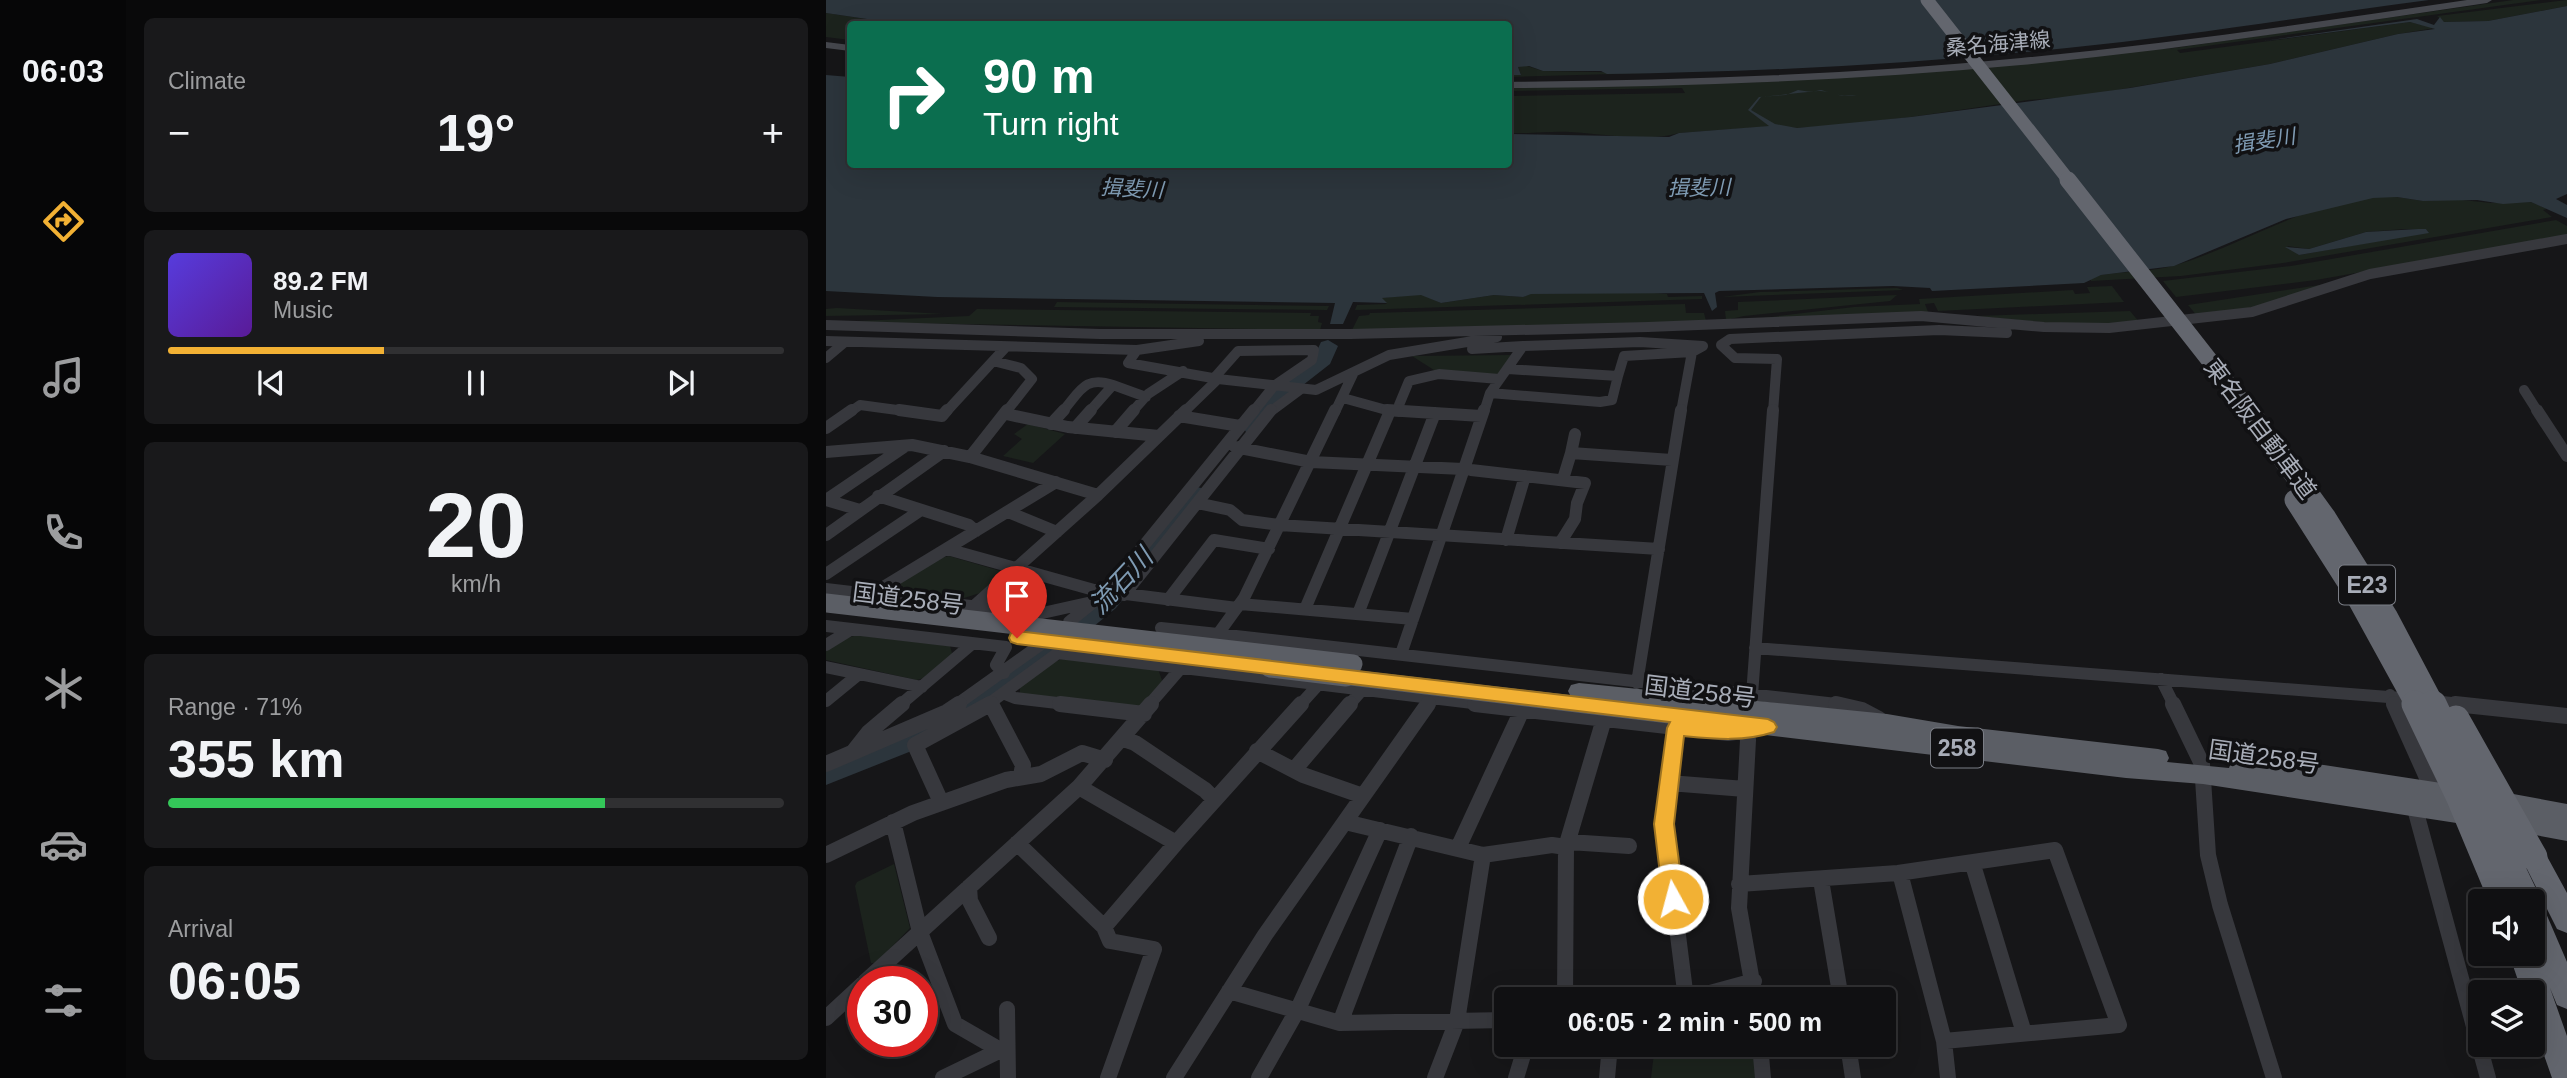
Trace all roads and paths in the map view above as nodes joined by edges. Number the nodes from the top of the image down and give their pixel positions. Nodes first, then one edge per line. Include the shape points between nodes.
1 (1913, 0) edge
2 (1927, 0) edge
3 (2487, 0) edge
4 (826, 45) edge
5 (847, 48) edge
6 (1512, 85) edge
7 (2567, 239) edge
8 (826, 325) edge
9 (1648, 327) junction
10 (1510, 331) junction
11 (2007, 333) dead end
12 (1221, 335) junction
13 (826, 341) edge
14 (845, 342) junction
15 (1721, 345) junction
16 (1523, 346) junction
17 (1005, 348) junction
18 (1698, 349) junction
19 (1410, 350) junction
20 (1137, 351) junction
21 (826, 358) edge
22 (993, 361) junction
23 (1508, 369) junction
24 (1183, 371) junction
25 (1353, 374) junction
26 (1618, 376) junction
27 (1217, 378) junction
28 (1499, 379) junction
29 (1113, 385) junction
30 (1276, 386) junction
31 (1297, 388) junction
32 (1316, 390) junction
33 (2524, 390) dead end
34 (1490, 393) junction
35 (1146, 397) junction
36 (1343, 397) junction
37 (1395, 412) junction
38 (1435, 413) junction
39 (1006, 414) junction
40 (1179, 416) junction
41 (1481, 416) junction
42 (1051, 424) junction
43 (1240, 426) junction
44 (826, 428) edge
45 (1074, 428) junction
46 (1115, 432) junction
47 (1575, 433) dead end
48 (1160, 436) junction
49 (906, 445) junction
50 (1233, 447) junction
51 (944, 451) junction
52 (826, 452) edge
53 (1571, 453) junction
54 (2567, 456) edge
55 (970, 457) junction
56 (1672, 460) junction
57 (1311, 461) junction
58 (1368, 464) junction
59 (1414, 466) junction
60 (1467, 469) junction
61 (1525, 476) junction
62 (1563, 479) junction
63 (1056, 482) junction
64 (1098, 495) junction
65 (878, 496) junction
66 (826, 500) edge
67 (1197, 503) junction
68 (860, 510) junction
69 (921, 510) junction
70 (1008, 512) junction
71 (1279, 525) junction
72 (1340, 529) junction
73 (976, 531) junction
74 (1057, 532) junction
75 (1389, 532) junction
76 (826, 535) edge
77 (1442, 536) junction
78 (1506, 540) junction
79 (1560, 543) junction
80 (1269, 549) junction
81 (1658, 549) junction
82 (947, 550) junction
83 (1016, 569) junction
84 (826, 574) edge
85 (826, 589) edge
86 (872, 594) junction
87 (1111, 595) junction
88 (1168, 600) junction
89 (826, 603) edge
90 (974, 606) junction
91 (1238, 606) junction
92 (1305, 609) junction
93 (1358, 614) junction
94 (826, 615) edge
95 (2387, 616) junction
96 (1413, 619) junction
97 (1069, 622) dead end
98 (826, 626) edge
99 (1161, 628) dead end
100 (852, 629) junction
101 (1218, 634) junction
102 (972, 644) junction
103 (826, 645) edge
104 (1040, 645) dead end
105 (1755, 648) junction
106 (1401, 654) junction
107 (826, 667) edge
108 (1181, 668) junction
109 (1004, 673) junction
110 (859, 674) junction
111 (1354, 677) junction
112 (2161, 679) junction
113 (1637, 683) junction
114 (1318, 685) junction
115 (922, 687) junction
116 (1005, 694) junction
117 (1752, 695) junction
118 (2390, 695) junction
119 (1432, 698) junction
120 (826, 701) edge
121 (990, 704) junction
122 (1522, 710) junction
123 (1143, 714) junction
124 (2567, 716) edge
125 (1604, 719) junction
126 (1887, 723) junction
127 (1676, 728) junction
128 (1757, 729) junction
129 (1123, 739) junction
130 (1257, 751) junction
131 (851, 754) junction
132 (1105, 760) junction
133 (826, 764) edge
134 (2202, 769) junction
135 (1294, 770) junction
136 (1021, 776) junction
137 (1670, 783) junction
138 (1079, 787) junction
139 (1745, 789) junction
140 (2433, 791) junction
141 (1363, 796) junction
142 (1214, 799) junction
143 (941, 802) junction
144 (2414, 805) junction
145 (2567, 814) edge
146 (893, 822) junction
147 (1345, 822) junction
148 (1380, 830) junction
149 (2567, 831) edge
150 (1411, 836) junction
151 (1017, 843) junction
152 (1176, 843) junction
153 (1567, 844) junction
154 (1629, 846) dead end
155 (1458, 848) junction
156 (826, 855) edge
157 (1483, 855) junction
158 (1973, 865) junction
159 (1900, 873) junction
160 (1821, 880) junction
161 (1739, 884) junction
162 (969, 887) junction
163 (2498, 889) edge
164 (2521, 889) edge
165 (2567, 920) edge
166 (1104, 927) junction
167 (920, 932) junction
168 (989, 938) dead end
169 (2545, 943) edge
170 (883, 966) edge
171 (2527, 966) edge
172 (1754, 981) junction
173 (1565, 987) edge
174 (1685, 987) edge
175 (1732, 987) edge
176 (1754, 987) edge
177 (1839, 987) edge
178 (1229, 991) junction
179 (2567, 995) edge
180 (847, 999) edge
181 (1007, 1009) dead end
182 (1297, 1010) junction
183 (826, 1018) edge
184 (1494, 1020) edge
185 (1457, 1021) junction
186 (1340, 1023) junction
187 (2024, 1033) junction
188 (1944, 1041) junction
189 (1004, 1049) junction
190 (1522, 1057) edge
191 (1609, 1057) edge
192 (1761, 1057) edge
193 (1850, 1057) edge
194 (2565, 1074) edge
195 (943, 1078) edge
196 (1008, 1078) edge
197 (1108, 1078) edge
198 (1174, 1078) edge
199 (1258, 1078) edge
200 (1435, 1078) edge
201 (1516, 1078) edge
202 (1607, 1078) edge
203 (1763, 1078) edge
204 (1853, 1078) edge
205 (1948, 1078) edge
206 (2274, 1078) edge
207 (2488, 1078) edge

1 - 163 highway, 東名阪自動車道 / E23, bridge via 2180,342 2309,519 2428,731
2 - 95 highway, 東名阪自動車道 / E23, bridge via 2238,396 2326,518
3 - 6 main road, 桑名海津線 via 2154,47 1949,68 1764,80
4 - 5 main road
7 - 9 street via 2370,274 2252,312 2144,325 2044,327 1921,316
8 - 12 street
9 - 10 street
9 - 15 street via 1664,335
10 - 12 street
10 - 19 street via 1477,342
11 - 15 street via 1939,330 1730,339
12 - 20 street
13 - 14 street
14 - 17 street
14 - 21 street
15 - 18 street
15 - 105 street via 1735,358 1777,359
16 - 18 street via 1640,342
16 - 19 street
16 - 23 street
17 - 20 street
17 - 22 street
18 - 26 street via 1624,356
18 - 56 street
19 - 25 street via 1389,355
20 - 24 street via 1128,363
22 - 39 street via 1010,363 1031,376 1031,384
22 - 44 street via 942,416 860,404
23 - 26 street
23 - 28 street
24 - 27 street
24 - 35 street
25 - 32 street
25 - 36 street
26 - 34 street via 1612,400 1600,402
27 - 30 street
27 - 30 street via 1238,351 1314,350 1312,360
27 - 40 street
28 - 34 street
28 - 37 street via 1438,374 1409,381
29 - 35 street
29 - 42 street via 1090,382
29 - 45 street
30 - 31 street
30 - 43 street
31 - 32 street
31 - 50 street
32 - 36 street
33 - 54 street
34 - 41 street
35 - 46 street
36 - 37 street
36 - 57 street
37 - 38 street
37 - 58 street
38 - 41 street
38 - 59 street
39 - 42 street
39 - 55 street
40 - 43 street
40 - 48 street
41 - 60 street
42 - 45 street
43 - 50 street
45 - 46 street
46 - 48 street
47 - 53 street
48 - 64 street
49 - 51 street
49 - 52 street
49 - 66 street
50 - 57 street
50 - 67 street
50 - 87 street
51 - 55 street
51 - 65 street
53 - 56 street
53 - 62 street
55 - 63 street
56 - 81 street
57 - 58 street
57 - 71 street
58 - 59 street
58 - 72 street
59 - 60 street
59 - 75 street
60 - 61 street
60 - 77 street
61 - 62 street
61 - 78 street
62 - 79 street via 1585,484 1575,519
63 - 64 street
63 - 70 street
64 - 74 street
65 - 68 street
65 - 69 street
66 - 68 street
67 - 71 street via 1230,510 1242,520
67 - 87 street
68 - 76 street
69 - 73 street
69 - 84 street
70 - 73 street
70 - 74 street
71 - 72 street
71 - 80 street
72 - 75 street
72 - 92 street
73 - 82 street
74 - 83 street
75 - 77 street
75 - 93 street
77 - 78 street
77 - 96 street
78 - 79 street
79 - 81 street
80 - 88 street via 1214,540
80 - 91 street
81 - 113 street
82 - 83 street
82 - 86 street
83 - 87 street
83 - 90 street
85 - 86 street
86 - 90 street
87 - 88 street
87 - 90 street via 1038,614
87 - 97 street
88 - 91 street
89 - 111 highway, 国道258号 / 258, bridge
91 - 92 street
91 - 101 street
92 - 93 street
93 - 96 street
94 - 111 highway, 国道258号 / 258, bridge
95 - 164 highway, 東名阪自動車道 / E23, bridge
95 - 165 highway, bridge via 2413,647
96 - 106 street
98 - 100 street
99 - 101 street
100 - 102 street
100 - 103 street
101 - 106 street
102 - 109 street via 1006,647 996,665
102 - 115 street
104 - 109 street
105 - 112 street
105 - 117 street
106 - 113 street
107 - 110 street
108 - 114 street
108 - 116 street via 1058,653
108 - 123 street
109 - 131 street via 947,712
110 - 115 street
110 - 120 street
111 - 114 street
111 - 119 street
111 - 126 highway, 国道258号 / 258 via 1502,682
111 - 128 highway, 国道258号 / 258
111 - 135 street
112 - 118 street
112 - 134 street
113 - 117 street
114 - 130 street
115 - 131 street via 869,732
116 - 121 street
116 - 123 street
117 - 126 street via 1840,705
118 - 124 street
118 - 140 street
119 - 122 street
119 - 141 street
121 - 136 street via 1023,765
121 - 143 street via 915,746
122 - 125 street
122 - 155 street
123 - 129 street
125 - 127 street
125 - 153 street
126 - 134 highway, 国道258号 / 258
127 - 128 street via 1728,733
127 - 137 street
128 - 134 highway, 国道258号 / 258 via 2126,769
128 - 139 street via 1748,740
129 - 132 street
129 - 142 street
130 - 135 street
130 - 142 street
131 - 133 street
132 - 136 street via 1082,753 1050,771
132 - 138 street
134 - 140 highway, 国道258号 / 258 via 2324,775
134 - 144 highway, 国道258号 / 258
134 - 206 street via 2208,855
135 - 141 street
136 - 143 street
137 - 139 street
137 - 174 street via 1664,824
138 - 151 street
138 - 152 street
139 - 161 street
140 - 145 highway, 国道258号 / 258
141 - 147 street
142 - 152 street
143 - 146 street
144 - 149 highway, 国道258号 / 258
144 - 207 street
146 - 156 street
146 - 167 street
147 - 148 street
147 - 178 street
148 - 150 street
148 - 182 street
150 - 155 street
150 - 186 street
151 - 162 street
151 - 166 street
152 - 166 street
153 - 154 street
153 - 157 street
153 - 173 street
155 - 157 street
157 - 185 street
158 - 159 street
158 - 187 street
158 - 187 street via 2055,850 2119,1025
159 - 160 street
159 - 188 street
160 - 161 street
160 - 177 street
161 - 172 street via 1739,908
162 - 167 street
162 - 168 street via 970,901
166 - 197 street via 1111,941 1154,949
167 - 170 street
167 - 189 street via 955,1024
169 - 179 highway
171 - 194 highway
172 - 175 street
172 - 176 street
178 - 182 street
178 - 198 street
180 - 183 street
181 - 189 street
182 - 186 street
182 - 199 street
184 - 185 street
185 - 186 street
185 - 200 street
187 - 188 street
188 - 205 street
189 - 195 street
189 - 196 street
190 - 201 street
191 - 202 street
192 - 203 street
193 - 204 street

